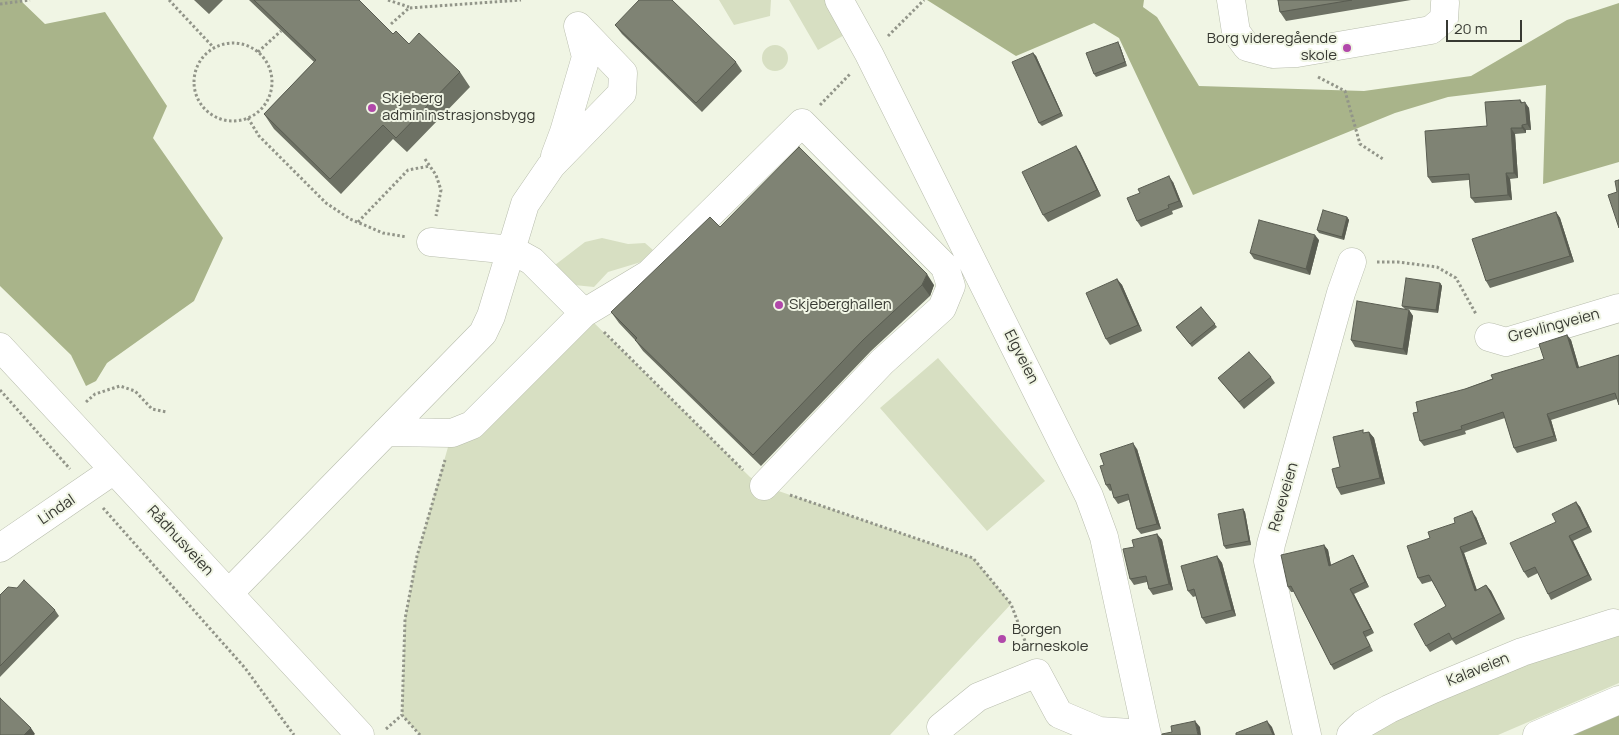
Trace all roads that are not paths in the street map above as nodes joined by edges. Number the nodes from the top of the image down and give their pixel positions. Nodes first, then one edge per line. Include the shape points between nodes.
1 (839, 0) edge
2 (1231, 0) edge
3 (1444, 3) dead end
4 (551, 166) dead end
5 (431, 242) road end
6 (512, 250) junction
7 (1352, 262) road end
8 (1619, 308) edge
9 (584, 312) junction
10 (1489, 336) road end
11 (0, 347) edge
12 (386, 432) junction
13 (114, 470) junction
14 (764, 486) road end
15 (0, 548) edge
16 (229, 593) junction
17 (1612, 623) dead end
18 (1619, 700) edge
19 (941, 727) dead end
20 (370, 734) edge
21 (1147, 735) edge
22 (1307, 735) edge
23 (1351, 735) edge
24 (1536, 735) edge

1 - 21 street, Elgveien via 1089,496 1104,537
2 - 3 street via 1236,32 1247,47 1282,54 1431,30 1444,19
4 - 6 street via 525,204
5 - 6 street
6 - 9 street via 532,261
6 - 12 street via 483,333
7 - 22 street, Reveveien via 1270,544 1268,561
8 - 10 street, Grevlingveien via 1506,342
9 - 12 street via 472,424 452,433
9 - 14 street via 649,274 802,123 946,267 951,286 942,308 882,362
11 - 13 street, Rådhusveien
12 - 16 street
13 - 15 street, Lindal
13 - 16 street, Rådhusveien
16 - 20 street, Rådhusveien
17 - 23 street, Kalaveien via 1522,652 1433,689 1389,708
18 - 24 street
19 - 21 street via 978,697 1037,673 1059,714 1099,731

